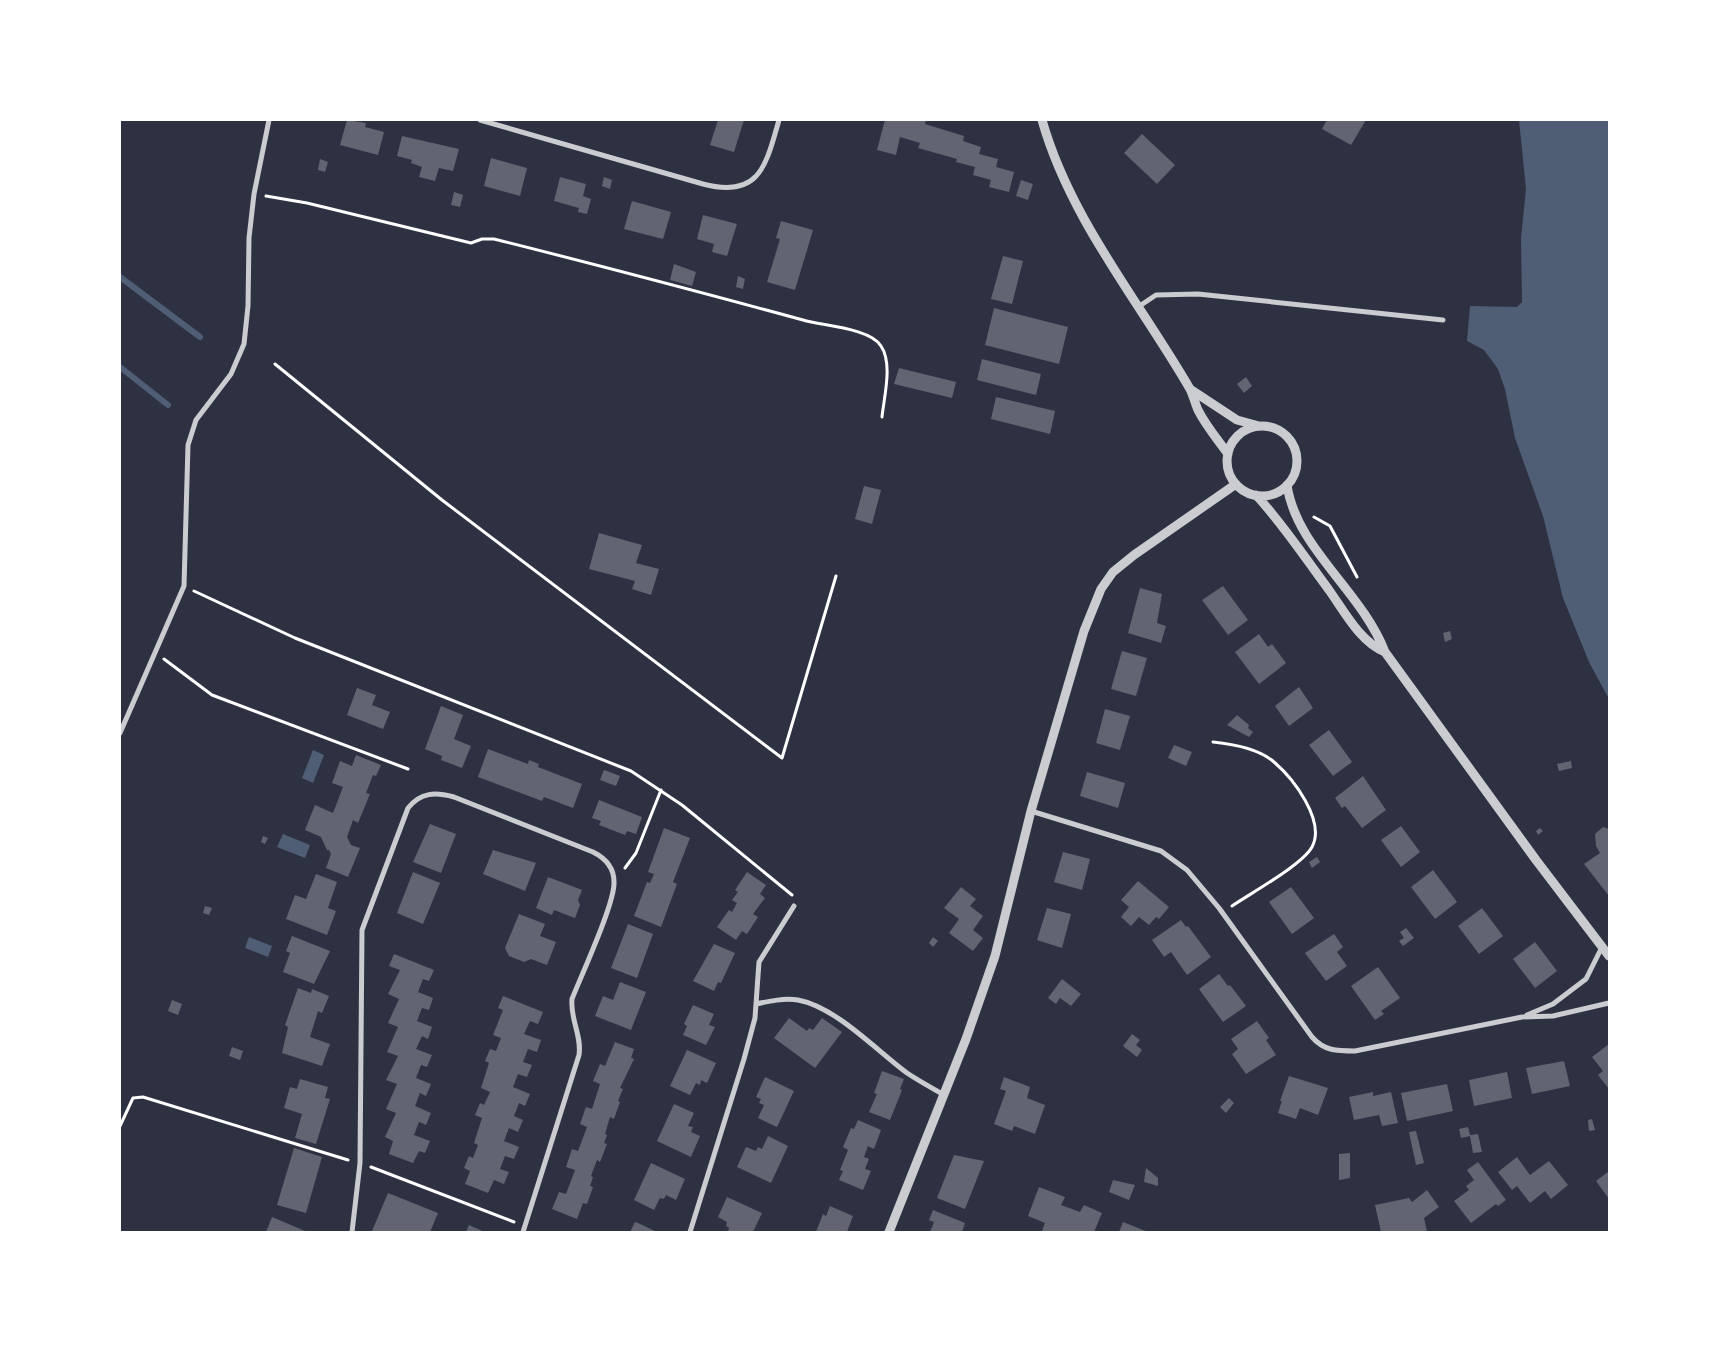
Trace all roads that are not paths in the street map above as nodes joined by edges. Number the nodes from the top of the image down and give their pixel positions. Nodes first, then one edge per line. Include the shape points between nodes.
1 (269, 120) edge
2 (480, 120) edge
3 (779, 120) edge
4 (1042, 120) edge
5 (1137, 307) junction
6 (1443, 320) dead end
7 (1190, 389) junction
8 (1259, 426) junction
9 (1228, 454) junction
10 (1236, 484) junction
11 (1287, 484) junction
12 (1256, 495) junction
13 (1385, 652) junction
14 (120, 733) edge
15 (1032, 811) junction
16 (794, 906) road end
17 (1602, 947) junction
18 (1609, 956) edge
19 (1609, 1003) edge
20 (756, 1004) junction
21 (1522, 1017) junction
22 (944, 1095) junction
23 (352, 1232) edge
24 (523, 1232) edge
25 (690, 1232) edge
26 (889, 1232) edge

1 - 14 street via 249,238 244,344 231,374 196,420 188,444 184,586
2 - 3 street via 726,188 745,185 761,173
4 - 5 street via 1065,182
5 - 6 street via 1156,296 1198,294
5 - 7 street
7 - 8 street via 1237,420
7 - 9 street via 1203,418
8 - 9 street via 1242,432
8 - 11 street via 1283,433 1293,446 1295,470
9 - 10 street via 1228,470
10 - 12 street
10 - 15 street via 1134,555 1113,572 1100,589 1084,631
11 - 12 street via 1272,494
11 - 13 street via 1301,530 1367,614
12 - 13 street via 1372,646
13 - 17 street
15 - 21 street via 1161,851 1187,870 1312,1037 1326,1049 1355,1051
15 - 22 street via 995,956
16 - 20 street via 759,962
17 - 18 street
17 - 21 street via 1586,979 1553,1004
19 - 21 street via 1553,1016
20 - 22 street via 798,1000 816,1006 909,1074
20 - 25 street via 744,1060
22 - 26 street
23 - 24 street via 360,1164 362,930 408,808 414,800 434,793 454,797 593,852 609,864 614,882 606,914 572,1000 579,1055

